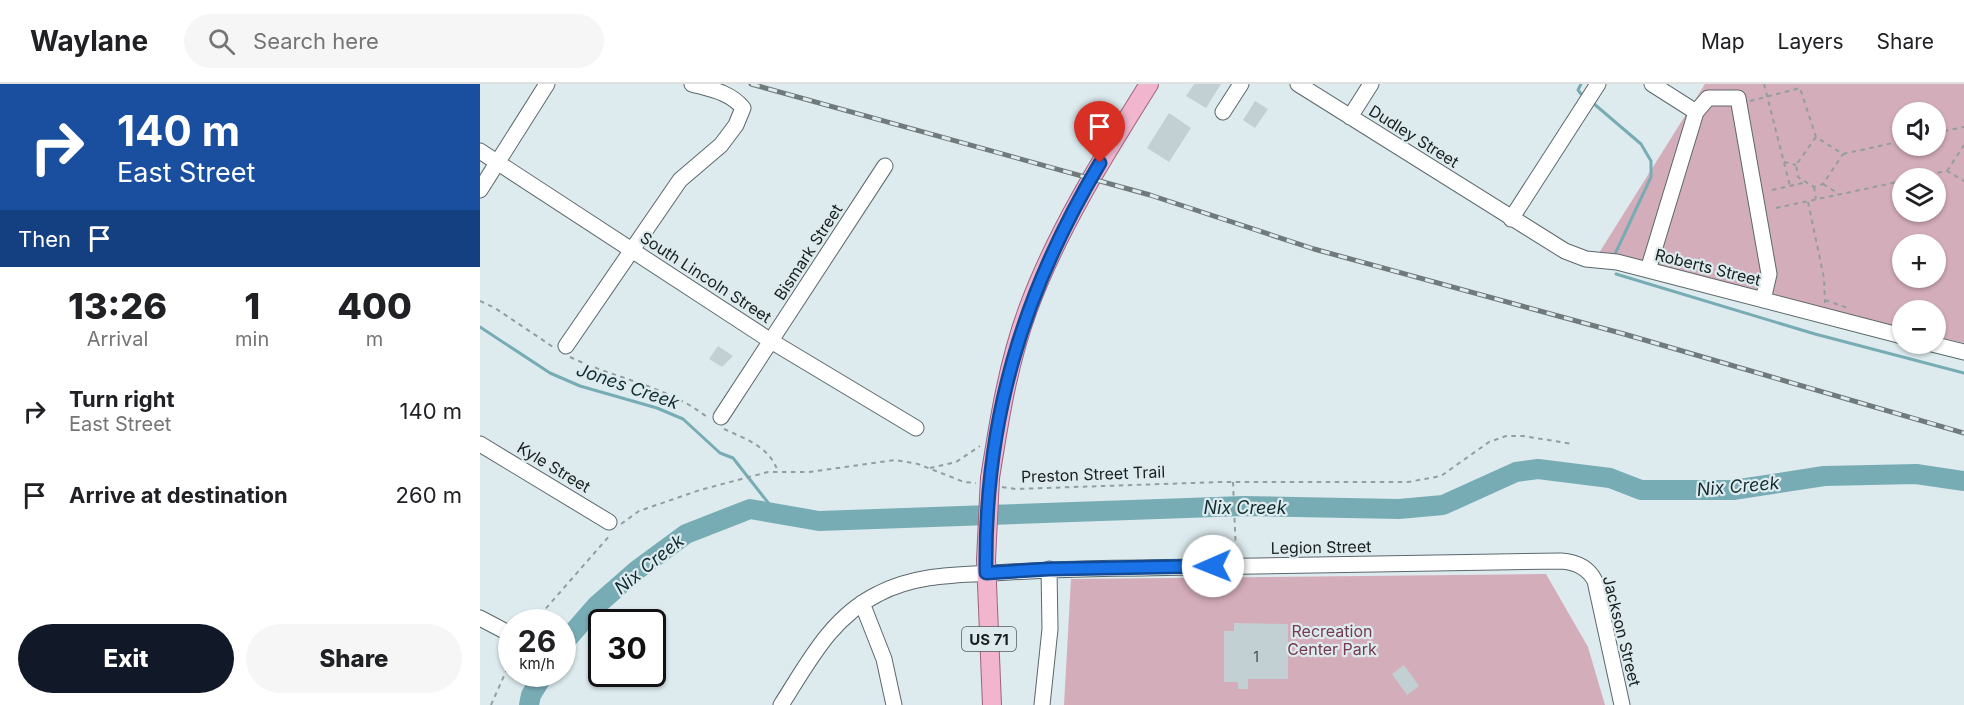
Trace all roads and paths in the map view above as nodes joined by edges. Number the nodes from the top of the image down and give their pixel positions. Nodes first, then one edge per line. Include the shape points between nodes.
1 (547, 84) edge
2 (692, 84) edge
3 (1149, 84) edge
4 (1241, 84) edge
5 (1298, 84) edge
6 (1371, 84) edge
7 (1598, 84) edge
8 (1652, 84) edge
9 (1764, 84) edge
10 (1768, 96) junction
11 (1739, 104) junction
12 (1223, 112) dead end
13 (1696, 112) junction
14 (1350, 117) junction
15 (1964, 127) edge
16 (1946, 131) edge
17 (1816, 137) junction
18 (1892, 143) edge
19 (1964, 146) edge
20 (480, 151) edge
21 (1843, 154) junction
22 (1784, 161) junction
23 (497, 162) junction
24 (1796, 165) junction
25 (885, 166) dead end
26 (1947, 171) joint
27 (1964, 181) edge
28 (1807, 182) junction
29 (1892, 182) edge
30 (1823, 184) junction
31 (1790, 186) junction
32 (1814, 187) junction
33 (480, 190) edge
34 (1772, 190) dead end
35 (1839, 194) junction
36 (1816, 199) junction
37 (1808, 201) junction
38 (1776, 208) dead end
39 (1511, 219) junction
40 (632, 251) junction
41 (1648, 270) junction
42 (1763, 300) junction
43 (480, 302) edge
44 (1825, 306) dead end
45 (1892, 333) edge
46 (771, 341) junction
47 (1946, 347) edge
48 (562, 349) junction
49 (1964, 351) edge
50 (717, 421) junction
51 (916, 428) dead end
52 (480, 444) edge
53 (1573, 444) dead end
54 (980, 446) dead end
55 (930, 468) junction
56 (778, 472) junction
57 (1233, 482) junction
58 (990, 483) junction
59 (609, 522) dead end
60 (1236, 546) dead end
61 (986, 566) junction
62 (1584, 568) joint
63 (1049, 569) junction
64 (862, 603) junction
65 (545, 609) edge
66 (480, 618) edge
67 (498, 628) edge
68 (499, 687) edge
69 (491, 705) edge
70 (781, 705) edge
71 (894, 705) edge
72 (992, 705) edge
73 (1042, 705) edge
74 (1622, 705) edge

1 - 23 street
2 - 40 street via 728,95 743,108 721,145 680,180
3 - 58 main road, US 71 via 1079,198 1028,309 1004,394
4 - 12 street
5 - 14 street, Dudley Street
6 - 14 street
7 - 39 street
8 - 13 street
9 - 10 path
10 - 11 path
10 - 17 path via 1800,88
10 - 22 path
11 - 13 street via 1738,98 1708,98
11 - 42 street via 1770,274
13 - 41 street
14 - 39 street, Dudley Street
15 - 16 path
17 - 21 path
17 - 24 path
18 - 21 path
19 - 26 path
20 - 23 street, South Lincoln Street
21 - 30 path
22 - 24 path
22 - 31 path
23 - 33 street
23 - 40 street, South Lincoln Street
24 - 28 path via 1798,177
25 - 46 street, Bismark Street
26 - 27 path
28 - 31 path
28 - 32 path
29 - 35 path
30 - 32 path
30 - 35 path
31 - 34 path
32 - 36 path
35 - 36 path
36 - 37 path
37 - 38 path
37 - 44 path via 1824,278
39 - 41 street, Roberts Street via 1586,259
40 - 46 street, South Lincoln Street
40 - 48 street
41 - 42 street, Roberts Street
42 - 45 street, Roberts Street
43 - 48 path
46 - 50 street, Bismark Street
46 - 51 street, South Lincoln Street
47 - 49 street
48 - 50 path via 612,375 677,397
50 - 56 path via 758,446
52 - 59 street, Kyle Street
53 - 57 path, Preston Street Trail via 1506,436 1489,442 1441,476 1408,482
54 - 55 path via 956,462
55 - 56 path, Preston Street Trail via 895,460 809,472
55 - 58 path, Preston Street Trail via 964,482
56 - 65 path, Preston Street Trail via 700,490 630,516
57 - 58 path, Preston Street Trail via 1017,489
57 - 60 path
58 - 61 main road, US 71, bridge
61 - 63 street, Legion Street
61 - 64 street, Legion Street via 903,583
61 - 72 main road, US 71
62 - 63 street, Legion Street via 1561,561
62 - 74 street, Jackson Street via 1595,581
63 - 73 street via 1050,629
64 - 70 street, Legion Street via 824,637
64 - 71 street via 884,659
66 - 67 street
68 - 69 path

